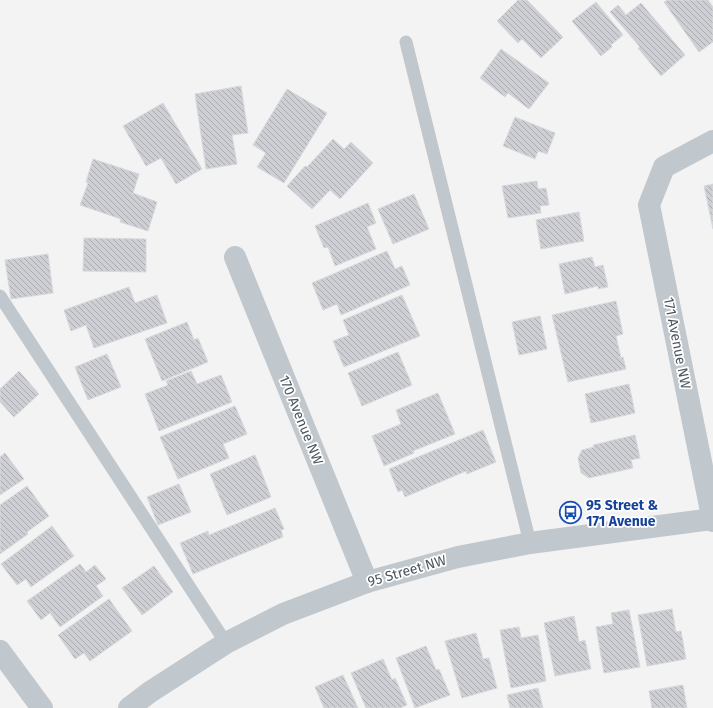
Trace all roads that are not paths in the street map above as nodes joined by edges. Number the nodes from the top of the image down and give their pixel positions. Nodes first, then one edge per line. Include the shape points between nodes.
1 (406, 42) dead end
2 (713, 142) edge
3 (235, 257) dead end
4 (0, 296) edge
5 (713, 520) edge
6 (530, 543) junction
7 (367, 582) junction
8 (226, 643) junction
9 (0, 651) edge
10 (42, 708) edge
11 (129, 708) edge

1 - 6 lane
2 - 5 street, 171 Avenue NW via 664,167 649,205
3 - 7 street, 170 Avenue NW
4 - 8 lane
5 - 6 street, 95 Street NW
6 - 7 street, 95 Street NW via 458,557
7 - 8 street, 95 Street NW via 283,614
8 - 11 street, 95 Street NW
9 - 10 street

